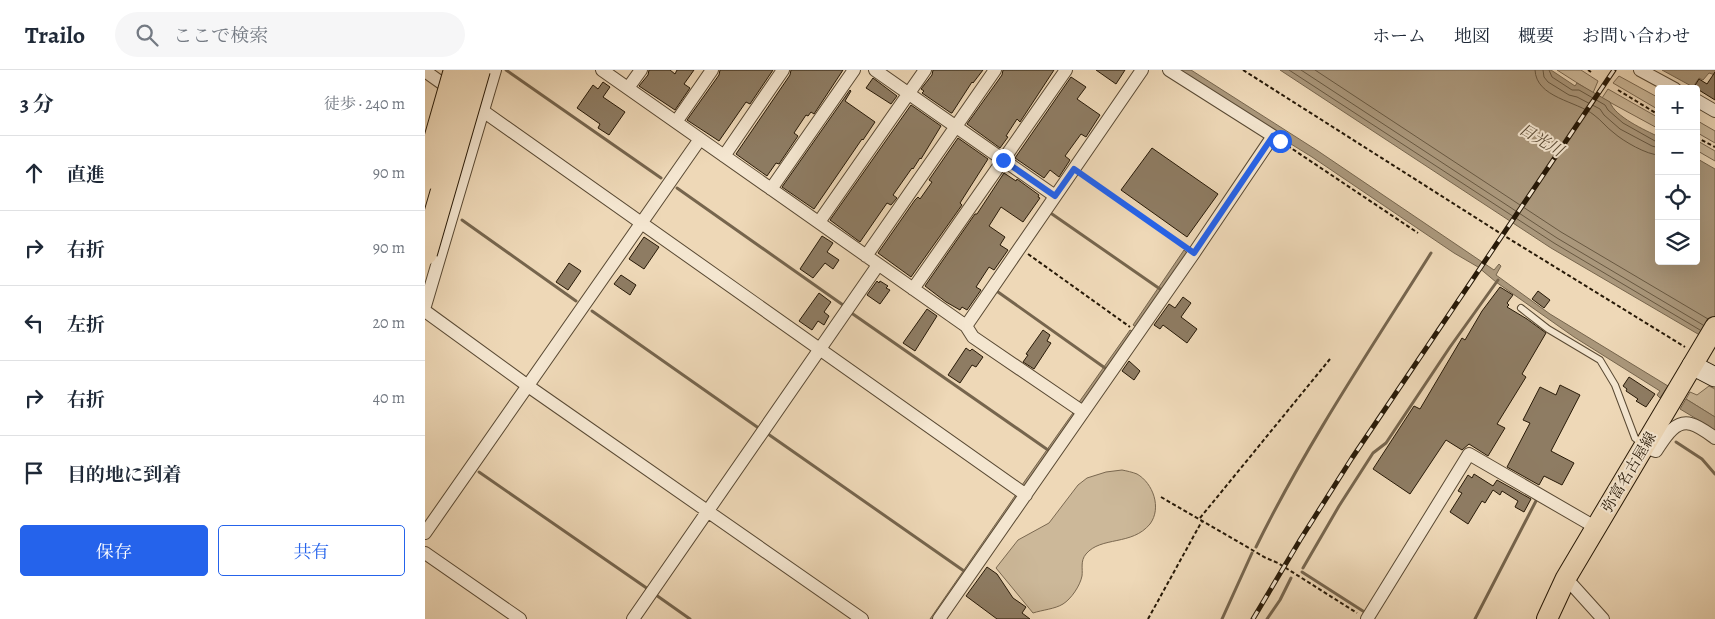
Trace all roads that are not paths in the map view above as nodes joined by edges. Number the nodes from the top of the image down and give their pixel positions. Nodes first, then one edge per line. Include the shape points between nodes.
1 (479, 70) edge
2 (495, 70) edge
3 (602, 70) edge
4 (641, 70) edge
5 (712, 70) edge
6 (783, 70) edge
7 (854, 70) edge
8 (875, 70) edge
9 (925, 70) edge
10 (995, 70) edge
11 (1066, 70) edge
12 (1142, 70) edge
13 (1169, 70) edge
14 (1640, 70) edge
15 (425, 71) edge
16 (449, 75) edge
17 (1668, 85) edge
18 (628, 88) junction
19 (909, 93) junction
20 (1700, 102) edge
21 (1715, 110) edge
22 (483, 111) junction
23 (675, 122) junction
24 (956, 127) junction
25 (700, 139) junction
26 (425, 147) edge
27 (724, 156) junction
28 (1003, 160) junction
29 (425, 178) edge
30 (771, 189) junction
31 (1055, 196) junction
32 (819, 222) junction
33 (641, 223) junction
34 (425, 253) edge
35 (866, 256) junction
36 (878, 265) junction
37 (913, 289) junction
38 (425, 304) edge
39 (1521, 308) dead end
40 (425, 312) edge
41 (966, 326) junction
42 (1715, 328) edge
43 (820, 349) junction
44 (1695, 360) junction
45 (1715, 377) edge
46 (528, 386) junction
47 (1083, 412) junction
48 (1715, 438) edge
49 (1644, 447) junction
50 (1025, 495) junction
51 (707, 512) junction
52 (1595, 527) junction
53 (425, 533) edge
54 (425, 553) edge
55 (1566, 578) junction
56 (1362, 616) edge
57 (520, 619) edge
58 (633, 619) edge
59 (862, 619) edge
60 (939, 619) edge
61 (1547, 619) edge
62 (1603, 619) edge

1 - 34 highway, bridge
2 - 22 street
3 - 18 street
4 - 18 street
5 - 23 street
6 - 27 street
7 - 30 street
8 - 19 street
9 - 19 street
10 - 24 street
11 - 28 street
12 - 31 street
13 - 47 street via 1273,136
14 - 17 street
15 - 16 street
16 - 22 street
16 - 26 main road
16 - 29 highway, bridge
18 - 23 street
19 - 24 street
19 - 32 street
20 - 21 street
22 - 33 street
22 - 38 street
23 - 25 street
24 - 28 street
24 - 35 street
25 - 27 street
25 - 33 street
27 - 30 street
28 - 31 street
28 - 37 street
30 - 32 street
31 - 41 street
32 - 35 street
33 - 43 street
33 - 46 street
35 - 36 street
36 - 37 street
36 - 43 street
37 - 41 street
39 - 49 lane via 1548,329 1600,360 1615,385 1635,438
40 - 46 street
41 - 47 street via 973,337
42 - 44 main road, 弥富名古屋線
43 - 50 street
43 - 51 street
44 - 45 main road
44 - 49 main road, 弥富名古屋線
46 - 51 street
46 - 53 street
47 - 50 street
48 - 49 street via 1690,423 1681,424 1672,428 1656,451
49 - 52 main road, 弥富名古屋線
50 - 60 street
51 - 58 street
51 - 59 street
52 - 55 main road, 弥富名古屋線
52 - 56 street via 1469,454
54 - 57 street
55 - 61 main road, 弥富名古屋線
55 - 62 street

